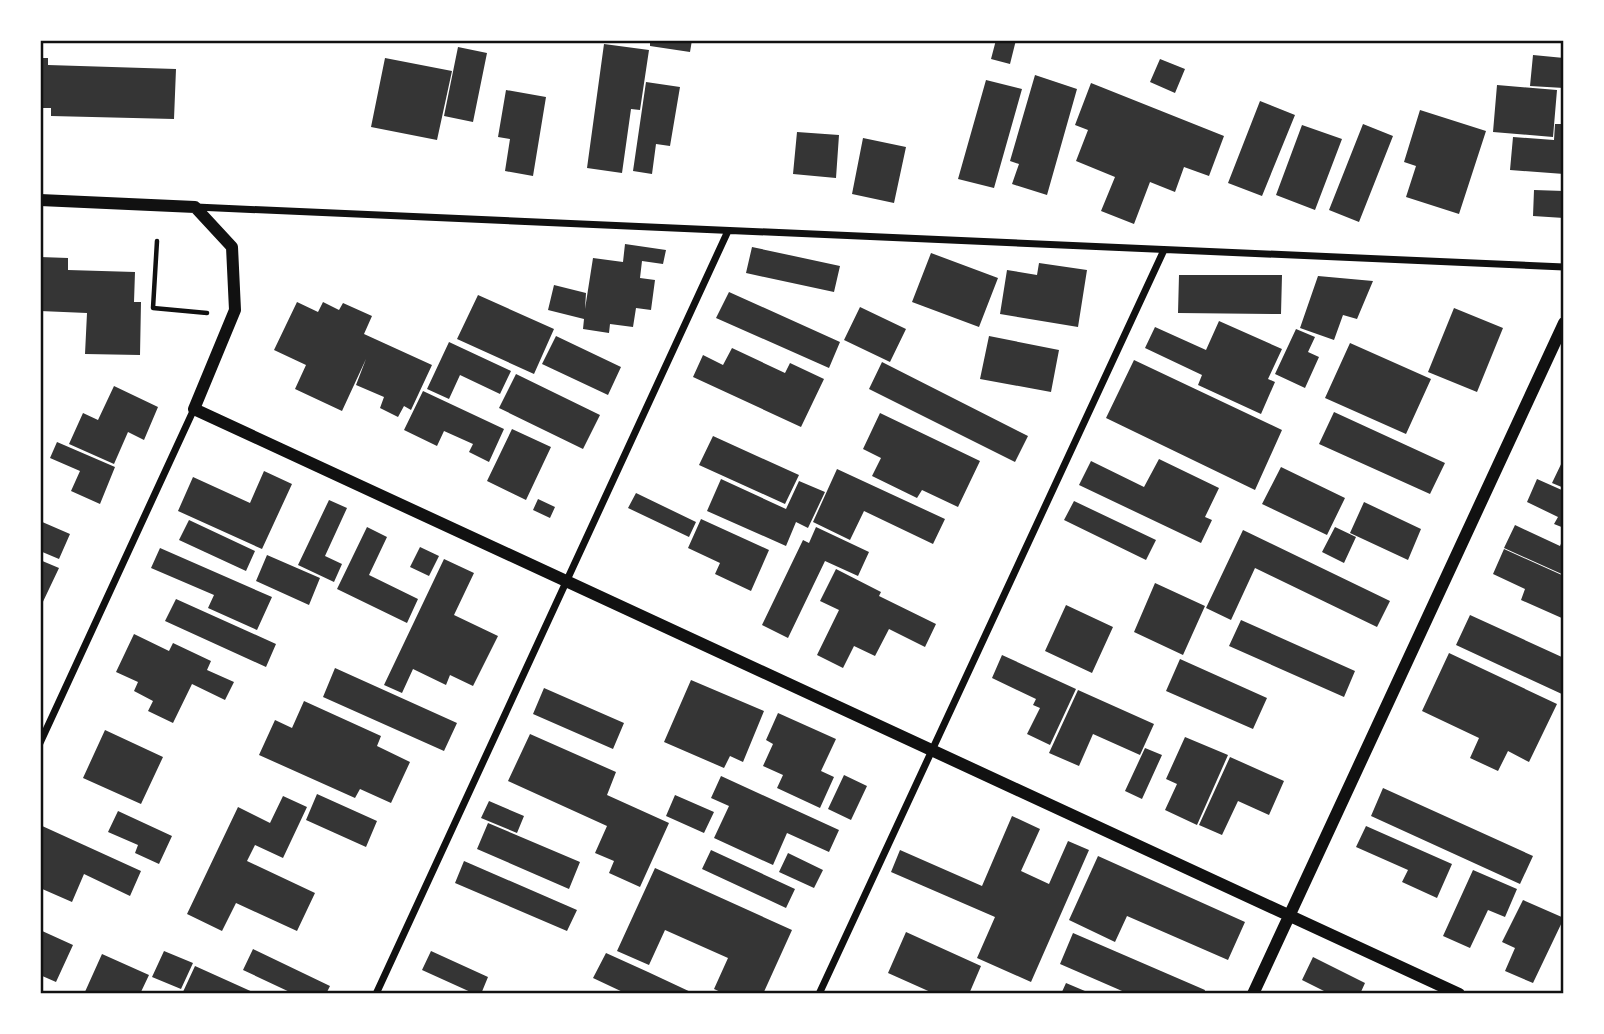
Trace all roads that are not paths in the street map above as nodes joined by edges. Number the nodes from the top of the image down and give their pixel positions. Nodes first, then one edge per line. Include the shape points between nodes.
1 (40, 200) edge
2 (195, 207) junction
3 (728, 230) junction
4 (1164, 250) junction
5 (1564, 268) edge
6 (1564, 323) edge
7 (194, 409) junction
8 (566, 582) junction
9 (40, 743) edge
10 (932, 751) junction
11 (1289, 916) junction
12 (376, 994) edge
13 (820, 994) edge
14 (1253, 994) edge
15 (1459, 994) edge

1 - 2 street
2 - 3 street
2 - 7 street via 232,247 235,310
3 - 4 street
3 - 8 street
4 - 5 street
4 - 10 street
6 - 11 street
7 - 8 street
7 - 9 street
8 - 10 street
8 - 12 street
10 - 11 street
10 - 13 street
11 - 14 street
11 - 15 street

